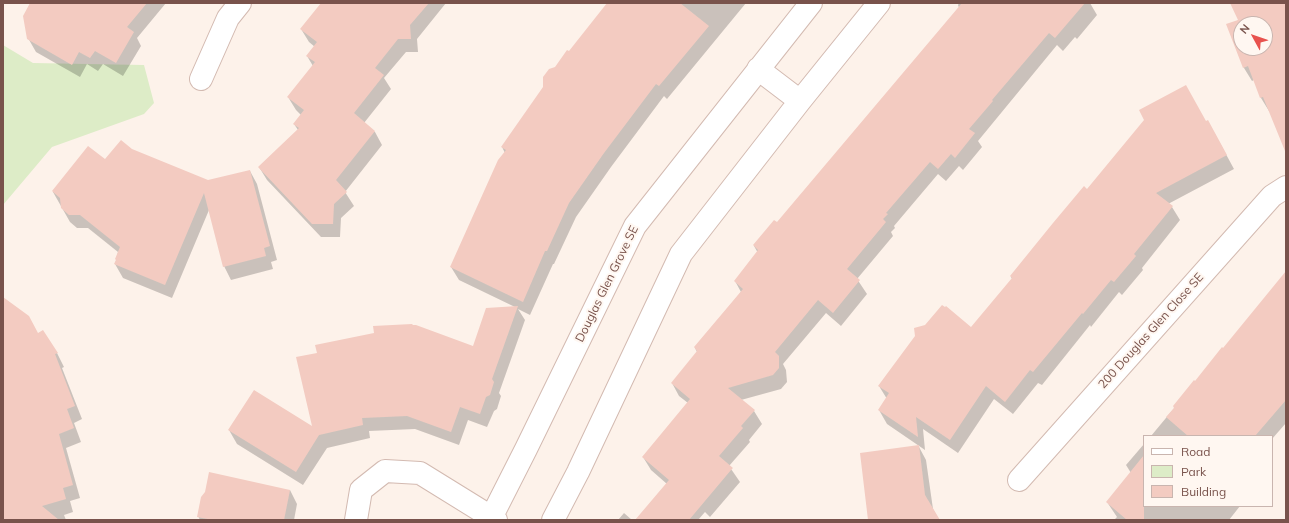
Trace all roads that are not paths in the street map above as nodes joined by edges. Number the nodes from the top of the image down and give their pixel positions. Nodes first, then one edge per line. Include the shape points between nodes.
1 (240, 3) edge
2 (811, 3) edge
3 (879, 3) edge
4 (758, 69) junction
5 (201, 79) dead end
6 (800, 101) junction
7 (1286, 187) edge
8 (1019, 480) dead end
9 (492, 519) edge
10 (356, 520) edge
11 (553, 520) edge

1 - 5 street via 228,18
2 - 4 street, Douglas Glen Grove SE
3 - 6 street
4 - 6 street
4 - 9 street, Douglas Glen Grove SE via 634,226
6 - 11 street via 681,254
7 - 8 street, 200 Douglas Glen Close SE via 1272,196
9 - 10 street via 420,473 385,471 361,490

